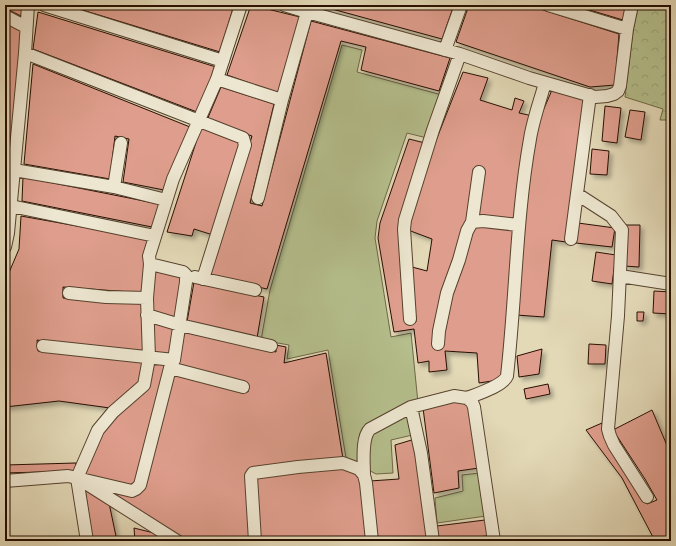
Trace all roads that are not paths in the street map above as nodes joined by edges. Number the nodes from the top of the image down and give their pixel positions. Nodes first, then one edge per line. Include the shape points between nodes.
1 (28, 5) edge
2 (44, 5) edge
3 (241, 5) edge
4 (284, 5) edge
5 (461, 5) edge
6 (632, 5) edge
7 (555, 6) edge
8 (308, 8) edge
9 (5, 16) edge
10 (26, 27) junction
11 (627, 29) junction
12 (445, 50) junction
13 (25, 53) junction
14 (460, 54) junction
15 (223, 61) junction
16 (217, 79) junction
17 (546, 83) junction
18 (590, 95) junction
19 (282, 100) junction
20 (199, 122) junction
21 (121, 143) dead end
22 (14, 170) junction
23 (479, 172) dead end
24 (114, 187) junction
25 (577, 194) junction
26 (258, 198) dead end
27 (166, 200) junction
28 (10, 206) junction
29 (472, 222) junction
30 (518, 225) junction
31 (155, 236) junction
32 (571, 239) dead end
33 (5, 247) edge
34 (150, 264) junction
35 (186, 275) junction
36 (620, 276) junction
37 (203, 279) junction
38 (671, 284) edge
39 (255, 290) dead end
40 (69, 293) dead end
41 (147, 298) junction
42 (147, 316) junction
43 (410, 319) dead end
44 (180, 325) junction
45 (438, 344) dead end
46 (43, 346) dead end
47 (271, 346) dead end
48 (149, 358) junction
49 (172, 364) junction
50 (243, 387) dead end
51 (467, 398) junction
52 (411, 407) junction
53 (364, 475) junction
54 (78, 478) junction
55 (5, 481) edge
56 (647, 497) dead end
57 (87, 541) edge
58 (177, 541) edge
59 (255, 541) edge
60 (372, 541) edge
61 (433, 541) edge
62 (494, 541) edge

1 - 10 street
2 - 15 street
3 - 15 street
4 - 8 street
5 - 12 street
6 - 11 street
7 - 11 street
8 - 12 street
8 - 19 street
9 - 10 street
10 - 13 street
11 - 18 street via 618,91 607,96
12 - 14 street
13 - 20 street
13 - 22 street
14 - 17 street
14 - 43 street via 405,220
15 - 16 street
16 - 19 street
16 - 20 street
17 - 18 street
17 - 30 street via 530,137
18 - 25 street
19 - 26 street
20 - 27 street
20 - 37 street via 245,140
21 - 24 street
22 - 24 street
22 - 28 street
23 - 29 street
24 - 27 street
25 - 32 street
25 - 36 street via 611,216 622,230
27 - 31 street
28 - 31 street
28 - 33 street
29 - 30 street
29 - 45 street via 447,293
30 - 51 street via 507,376 505,381
31 - 34 street via 149,256
34 - 35 street
34 - 41 street
35 - 37 street
35 - 44 street
36 - 38 street
36 - 56 street via 608,429 614,445
37 - 39 street
40 - 41 street
41 - 42 street
42 - 44 street
42 - 48 street
44 - 47 street
44 - 49 street
46 - 48 street
48 - 49 street
48 - 54 street via 144,385 113,412 98,430
49 - 50 street
49 - 54 street via 140,485 132,491
51 - 52 street via 454,396
51 - 62 street via 474,407
52 - 53 street via 366,433
52 - 61 street via 421,453
53 - 59 street via 359,469 343,462 253,473 251,476
53 - 60 street
54 - 55 street via 68,476
54 - 57 street
54 - 58 street

